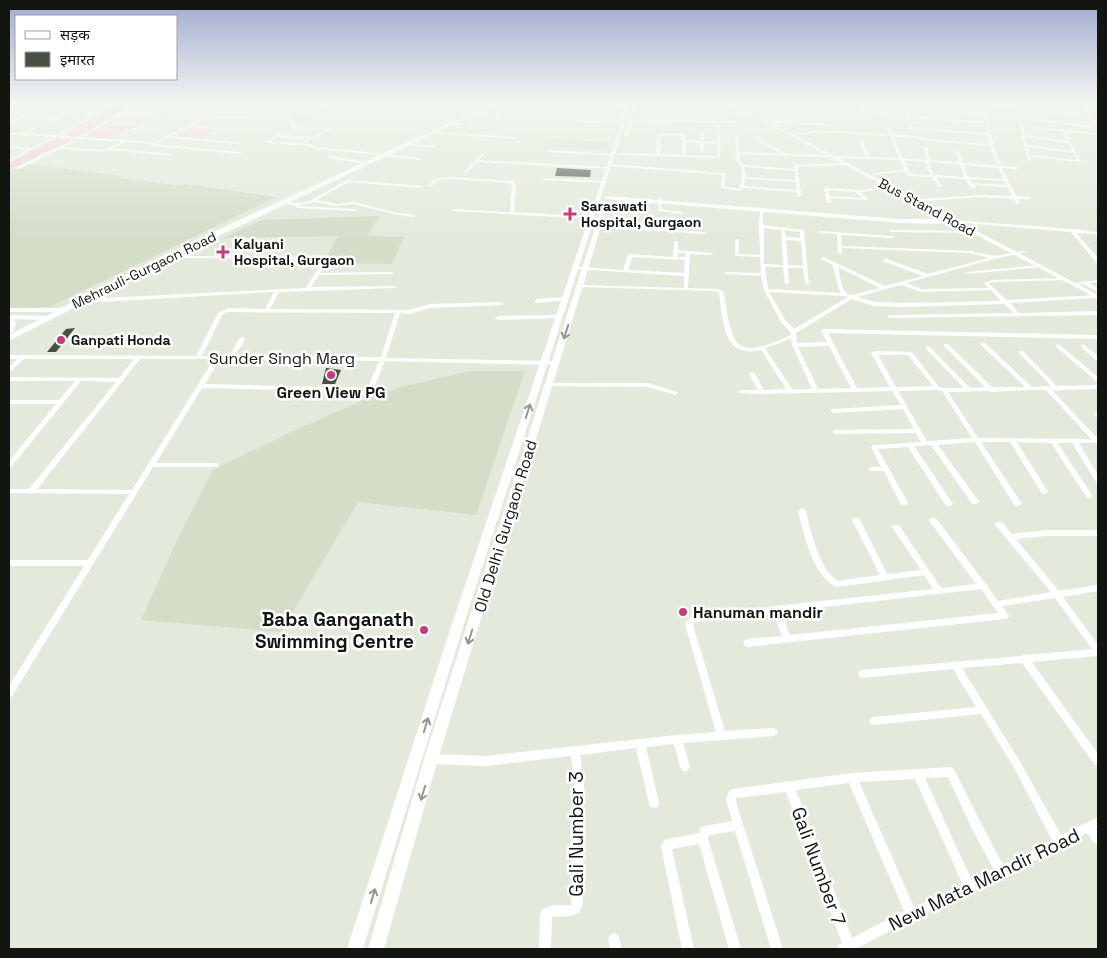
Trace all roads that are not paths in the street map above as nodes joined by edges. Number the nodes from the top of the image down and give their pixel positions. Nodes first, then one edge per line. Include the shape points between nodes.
1 (22, 148) edge
2 (58, 148) joint
3 (173, 148) edge
4 (315, 148) edge
5 (396, 148) edge
6 (615, 148) edge
7 (622, 148) edge
8 (658, 148) edge
9 (684, 148) edge
10 (702, 148) edge
11 (719, 148) edge
12 (737, 148) edge
13 (774, 148) edge
14 (814, 148) edge
15 (824, 148) edge
16 (864, 148) edge
17 (897, 148) edge
18 (926, 148) dead end
19 (991, 148) edge
20 (1026, 148) edge
21 (1040, 148) edge
22 (1072, 148) edge
23 (32, 149) joint
24 (110, 149) joint
25 (549, 151) dead end
26 (702, 151) dead end
27 (957, 151) dead end
28 (1075, 152) junction
29 (240, 153) dead end
30 (737, 153) junction
31 (381, 154) junction
32 (483, 154) dead end
33 (620, 154) junction
34 (171, 155) dead end
35 (613, 155) junction
36 (658, 155) junction
37 (787, 155) junction
38 (838, 155) junction
39 (684, 156) junction
40 (830, 156) junction
41 (330, 157) dead end
42 (868, 157) junction
43 (901, 159) junction
44 (419, 160) dead end
45 (9, 161) edge
46 (477, 161) junction
47 (928, 161) junction
48 (361, 162) junction
49 (803, 164) junction
50 (846, 164) junction
51 (960, 164) junction
52 (612, 166) junction
53 (742, 166) junction
54 (999, 167) junction
55 (18, 168) dead end
56 (1016, 168) dead end
57 (795, 170) junction
58 (905, 170) junction
59 (466, 172) dead end
60 (614, 173) dead end
61 (873, 174) junction
62 (934, 177) junction
63 (744, 178) junction
64 (966, 178) junction
65 (544, 179) dead end
66 (612, 180) dead end
67 (1005, 180) junction
68 (797, 181) junction
69 (605, 182) junction
70 (970, 184) junction
71 (429, 186) dead end
72 (940, 186) dead end
73 (1009, 186) junction
74 (422, 187) dead end
75 (742, 187) junction
76 (890, 187) junction
77 (974, 188) dead end
78 (856, 190) junction
79 (607, 196) junction
80 (1015, 198) junction
81 (1029, 198) dead end
82 (924, 200) junction
83 (311, 201) junction
84 (660, 201) junction
85 (1018, 203) dead end
86 (278, 204) junction
87 (717, 206) joint
88 (760, 209) junction
89 (355, 210) dead end
90 (453, 210) dead end
91 (512, 213) junction
92 (682, 213) dead end
93 (412, 216) dead end
94 (886, 219) junction
95 (947, 221) joint
96 (954, 221) junction
97 (596, 222) junction
98 (964, 222) junction
99 (760, 226) junction
100 (783, 228) junction
101 (1072, 230) junction
102 (891, 231) junction
103 (820, 232) dead end
104 (975, 232) junction
105 (705, 233) dead end
106 (1098, 233) edge
107 (839, 234) junction
108 (892, 237) junction
109 (784, 238) junction
110 (737, 240) dead end
111 (802, 240) junction
112 (676, 242) dead end
113 (894, 249) junction
114 (676, 251) junction
115 (688, 252) junction
116 (1024, 252) junction
117 (710, 254) dead end
118 (1015, 254) junction
119 (762, 256) junction
120 (167, 258) junction
121 (823, 258) dead end
122 (993, 258) junction
123 (674, 259) junction
124 (687, 260) junction
125 (885, 260) dead end
126 (1098, 262) edge
127 (835, 264) junction
128 (762, 265) junction
129 (785, 266) junction
130 (1039, 266) junction
131 (804, 267) junction
132 (581, 268) junction
133 (625, 271) junction
134 (391, 273) dead end
135 (726, 273) dead end
136 (966, 273) dead end
137 (318, 274) junction
138 (686, 275) junction
139 (763, 275) junction
140 (929, 276) junction
141 (1064, 279) junction
142 (1098, 281) edge
143 (787, 283) dead end
144 (901, 283) junction
145 (1084, 283) junction
146 (807, 284) dead end
147 (1075, 284) junction
148 (580, 286) junction
149 (883, 286) junction
150 (395, 287) dead end
151 (308, 288) junction
152 (686, 288) junction
153 (991, 289) junction
154 (766, 290) junction
155 (943, 291) junction
156 (277, 292) junction
157 (1098, 294) edge
158 (845, 295) junction
159 (852, 297) junction
160 (566, 299) junction
161 (83, 301) junction
162 (537, 301) dead end
163 (1006, 302) junction
164 (500, 304) dead end
165 (953, 304) junction
166 (903, 305) junction
167 (9, 310) edge
168 (267, 310) junction
169 (908, 311) dead end
170 (398, 312) junction
171 (1017, 313) junction
172 (1098, 313) edge
173 (49, 314) junction
174 (36, 316) junction
175 (890, 316) dead end
176 (560, 317) junction
177 (9, 318) edge
178 (498, 318) dead end
179 (9, 333) edge
180 (793, 334) junction
181 (1098, 337) edge
182 (242, 339) dead end
183 (830, 344) junction
184 (984, 344) dead end
185 (795, 345) junction
186 (946, 345) dead end
187 (1058, 346) dead end
188 (1083, 346) dead end
189 (928, 348) dead end
190 (763, 349) junction
191 (1020, 352) dead end
192 (9, 356) edge
193 (139, 357) junction
194 (22, 358) junction
195 (198, 358) junction
196 (218, 358) junction
197 (231, 358) junction
198 (383, 359) junction
199 (1098, 359) edge
200 (550, 362) junction
201 (9, 370) edge
202 (752, 374) dead end
203 (9, 379) edge
204 (79, 380) junction
205 (122, 380) junction
206 (1098, 380) edge
207 (549, 385) junction
208 (200, 386) junction
209 (1098, 387) edge
210 (892, 388) junction
211 (1057, 388) junction
212 (855, 389) junction
213 (940, 389) junction
214 (1032, 389) junction
215 (1048, 389) junction
216 (816, 390) junction
217 (969, 390) junction
218 (991, 390) junction
219 (790, 391) junction
220 (741, 392) dead end
221 (762, 392) junction
222 (675, 393) dead end
223 (9, 402) edge
224 (60, 402) junction
225 (903, 407) junction
226 (833, 411) dead end
227 (917, 431) junction
228 (835, 432) dead end
229 (977, 440) junction
230 (1012, 440) junction
231 (1053, 440) junction
232 (1074, 440) junction
233 (1097, 441) edge
234 (925, 443) junction
235 (933, 443) junction
236 (909, 444) junction
237 (9, 465) edge
238 (150, 465) junction
239 (216, 465) dead end
240 (871, 469) dead end
241 (885, 469) junction
242 (1098, 480) edge
243 (9, 491) edge
244 (31, 491) junction
245 (134, 492) junction
246 (1044, 492) dead end
247 (1089, 496) dead end
248 (976, 502) dead end
249 (904, 503) dead end
250 (948, 504) dead end
251 (1018, 504) dead end
252 (802, 511) dead end
253 (856, 520) dead end
254 (933, 520) dead end
255 (999, 524) dead end
256 (896, 528) dead end
257 (1098, 534) edge
258 (1010, 536) junction
259 (486, 541) junction
260 (500, 543) junction
261 (9, 563) edge
262 (90, 563) junction
263 (926, 572) junction
264 (885, 577) junction
265 (984, 586) junction
266 (1098, 588) edge
267 (939, 591) junction
268 (1056, 594) junction
269 (998, 604) junction
270 (775, 609) junction
271 (788, 639) junction
272 (747, 643) dead end
273 (1098, 652) edge
274 (1024, 658) junction
275 (956, 666) junction
276 (862, 674) dead end
277 (9, 693) edge
278 (984, 710) junction
279 (874, 721) dead end
280 (773, 732) dead end
281 (722, 736) junction
282 (677, 739) junction
283 (640, 743) junction
284 (575, 752) junction
285 (416, 759) junction
286 (432, 760) junction
287 (1098, 762) edge
288 (685, 767) dead end
289 (918, 775) junction
290 (852, 778) junction
291 (790, 786) junction
292 (654, 803) dead end
293 (738, 825) junction
294 (1093, 825) edge
295 (703, 838) junction
296 (1098, 839) edge
297 (1058, 842) junction
298 (1000, 871) junction
299 (970, 888) junction
300 (912, 914) junction
301 (357, 946) edge
302 (376, 948) edge
303 (846, 948) edge
304 (545, 949) edge
305 (688, 949) edge
306 (735, 949) edge
307 (777, 949) edge

1 - 23 street
2 - 24 street
2 - 55 street
3 - 29 street
4 - 31 street
5 - 31 main road, Mehrauli-Gurgaon Road
6 - 35 main road, Old Delhi Gurgaon Road
7 - 33 main road, Old Delhi Gurgaon Road
8 - 36 street
9 - 39 street
10 - 26 street
11 - 39 street via 720,157
12 - 30 street
13 - 37 street
14 - 40 street, Bus Stand Road
15 - 38 street, Bus Stand Road
16 - 42 street
17 - 43 street
18 - 47 street
19 - 54 street
20 - 28 street via 1029,158 1079,162
21 - 28 street
22 - 28 street
23 - 45 street
24 - 34 street
25 - 35 street
27 - 51 street
30 - 37 street
30 - 53 street via 736,162
31 - 44 street
31 - 48 main road, Mehrauli-Gurgaon Road
31 - 86 main road, Mehrauli-Gurgaon Road
32 - 46 street
33 - 36 street
33 - 52 main road, Old Delhi Gurgaon Road
35 - 52 main road, Old Delhi Gurgaon Road
36 - 39 street
37 - 40 street
37 - 49 street
38 - 40 street
38 - 42 street
38 - 61 street, Bus Stand Road
40 - 50 street, Bus Stand Road
41 - 48 street
42 - 43 street
43 - 47 street
43 - 58 street
46 - 52 street
46 - 59 street
47 - 51 street
47 - 62 street
48 - 86 main road, Mehrauli-Gurgaon Road
49 - 50 street
49 - 57 street via 796,166
50 - 76 street, Bus Stand Road
51 - 54 street
51 - 64 street
52 - 60 main road, Old Delhi Gurgaon Road
52 - 69 main road, Old Delhi Gurgaon Road
52 - 75 street via 724,174 723,188 739,190
53 - 57 street
53 - 63 street
54 - 56 street
54 - 67 street
57 - 68 street
58 - 61 street
58 - 62 street via 912,176
61 - 82 street, Bus Stand Road
62 - 64 street
62 - 72 street
63 - 68 street
63 - 75 street
64 - 67 street
64 - 70 street
65 - 69 street
66 - 79 main road, Old Delhi Gurgaon Road
67 - 73 street
68 - 75 street via 799,194
69 - 97 main road, Old Delhi Gurgaon Road
70 - 73 street
70 - 77 street
71 - 91 street via 436,180 447,178 512,182
73 - 80 street
74 - 83 street via 348,181
76 - 78 street
76 - 96 street, Bus Stand Road
78 - 78 street via 867,199 829,199 826,189
79 - 84 street
79 - 97 main road, Old Delhi Gurgaon Road
80 - 81 street
80 - 82 street via 981,196
80 - 85 street
82 - 98 street, Bus Stand Road
83 - 86 street
83 - 93 street via 362,204
84 - 87 street
84 - 92 street via 659,210
86 - 89 street
86 - 120 main road, Mehrauli-Gurgaon Road
86 - 173 main road, Mehrauli-Gurgaon Road
87 - 88 street
88 - 94 street
88 - 99 street
90 - 91 street
91 - 97 street
94 - 95 street
94 - 102 street
95 - 96 street
96 - 98 street
96 - 104 street, Bus Stand Road
97 - 105 street
97 - 132 main road, Old Delhi Gurgaon Road
98 - 101 street
98 - 116 street, Bus Stand Road
99 - 100 street
99 - 119 street
100 - 109 street
100 - 111 street via 801,230
101 - 106 street
101 - 126 street
102 - 104 street
102 - 108 street
103 - 107 street
104 - 118 street, Bus Stand Road
107 - 108 street
107 - 113 street via 840,250
108 - 113 street
109 - 111 street
109 - 129 street
110 - 119 street via 737,254
111 - 131 street
112 - 114 street
113 - 122 street via 970,252
114 - 115 street
114 - 123 street
115 - 117 street
115 - 124 street
116 - 118 street
116 - 145 street, Bus Stand Road
118 - 122 street
118 - 130 street, Bus Stand Road
119 - 128 street
120 - 137 street via 324,258
120 - 161 main road, Mehrauli-Gurgaon Road
121 - 127 street
122 - 140 street
123 - 124 street
123 - 133 street via 630,255
124 - 138 street
125 - 140 street
127 - 149 street
127 - 158 street
128 - 129 street
128 - 139 street
129 - 131 street
129 - 143 street
130 - 136 street
130 - 141 street, Bus Stand Road
131 - 146 street
132 - 133 street
132 - 148 main road, Old Delhi Gurgaon Road
132 - 160 main road, Old Delhi Gurgaon Road
133 - 138 street
134 - 137 street
135 - 139 street
137 - 151 street
138 - 152 street
139 - 154 street
140 - 144 street
141 - 147 street, Bus Stand Road
141 - 153 street via 987,282
142 - 145 street
144 - 149 street
144 - 155 street via 916,290
145 - 147 street
145 - 157 street, Bus Stand Road
147 - 157 street, Bus Stand Road
148 - 152 street
148 -> 200 main road, Old Delhi Gurgaon Road
149 - 159 street
150 - 151 street
151 - 156 street
152 - 190 street via 719,291 735,347
153 - 155 street
153 - 163 street
154 - 158 street
154 - 180 street
155 - 165 street
156 - 161 street
156 - 168 street
157 - 163 street
158 - 159 street
159 - 166 street via 874,304
159 - 180 street
160 - 162 street
160 - 176 main road, Old Delhi Gurgaon Road
161 - 173 main road, Mehrauli-Gurgaon Road
163 - 165 street
163 - 171 street
164 - 170 street via 430,306
165 - 166 street
166 - 169 street
167 - 173 street
168 - 170 street
168 - 195 street via 227,310 220,314
170 - 198 street
171 - 172 street
171 - 175 street
173 - 174 main road, Mehrauli-Gurgaon Road
173 - 179 main road, Mehrauli-Gurgaon Road
174 - 177 street
174 - 179 main road, Mehrauli-Gurgaon Road
176 - 178 street
176 - 200 main road, Old Delhi Gurgaon Road
177 - 179 main road via 12,324
180 - 185 street
180 - 190 street
181 - 183 street via 824,331
182 - 197 street
183 - 185 street
183 - 212 street
184 - 214 street
185 - 216 street
186 - 218 street
187 - 206 street
188 - 199 street
189 - 217 street
190 - 219 street
191 - 211 street
192 - 194 street, Sunder Singh Marg
193 - 194 street, Sunder Singh Marg
193 - 195 street, Sunder Singh Marg
193 - 205 street
194 - 201 street
195 - 196 street, Sunder Singh Marg
196 - 197 street, Sunder Singh Marg
196 - 208 street
197 - 198 street, Sunder Singh Marg
198 - 200 street, Sunder Singh Marg
198 - 208 street via 370,390
200 - 207 main road, Old Delhi Gurgaon Road
259 -> 200 main road, Old Delhi Gurgaon Road
202 - 221 street
203 - 204 street
204 - 205 street
204 - 224 street
205 - 244 street
207 - 222 street via 648,385
207 - 260 main road, Old Delhi Gurgaon Road
208 - 238 street
209 - 211 street
210 - 212 street
210 - 213 street
210 - 213 street via 874,353 910,353
210 - 225 street
211 - 215 street
212 - 216 street
213 - 217 street
213 - 229 street
214 - 215 street
214 - 218 street
215 - 233 street
216 - 219 street
217 - 218 street
219 - 221 street
220 - 221 street
223 - 224 street
224 - 237 street
225 - 226 street
225 - 227 street
227 - 228 street
227 - 234 street
229 - 230 street
229 - 235 street
229 - 251 street
230 - 231 street
230 - 246 street
231 - 232 street
231 - 247 street
232 - 233 street
232 - 242 street
234 - 235 street
234 - 236 street
235 - 248 street
236 - 241 street via 874,446
236 - 250 street
238 - 239 street
238 - 245 street
240 - 241 street
241 - 249 street
243 - 244 street
244 - 245 street
245 - 262 street
252 - 264 street via 822,570 832,582
253 - 264 street
254 - 265 street
255 - 258 street
256 - 263 street
257 - 258 street
258 - 268 street
259 - 260 street
285 -> 259 main road, Old Delhi Gurgaon Road
260 -> 286 main road, Old Delhi Gurgaon Road
261 - 262 street
262 - 277 street
263 - 264 street
263 - 267 street
265 - 267 street
265 - 269 street
266 - 268 street
267 - 270 street
268 - 269 street
268 - 273 street
269 - 271 street via 1005,616 1001,618
270 - 271 street
270 - 281 street via 690,621
271 - 272 street
273 - 274 street
274 - 275 street
274 - 287 street
275 - 276 street
275 - 278 street
278 - 279 street
278 - 297 street
280 - 281 street
281 - 282 street
282 - 283 street
282 - 288 street
283 - 284 street
283 - 292 street
284 - 286 street via 486,761
284 - 304 street, Gali Number 3 via 579,784 577,903 570,911 553,910 546,914
285 - 286 street
301 -> 285 main road, Old Delhi Gurgaon Road
286 -> 302 main road, Old Delhi Gurgaon Road
289 - 290 street
289 - 298 street via 951,772
289 - 299 street
290 - 291 street
290 - 300 street
291 - 293 street via 733,794 731,799
291 - 303 street, Gali Number 7
293 - 295 street via 705,831
293 - 307 street
294 - 296 street
294 - 297 street, New Mata Mandir Road
295 - 305 street via 666,847
295 - 306 street
297 - 298 street, New Mata Mandir Road
298 - 299 street, New Mata Mandir Road
299 - 300 street, New Mata Mandir Road
300 - 303 street, New Mata Mandir Road
301 - 302 street

